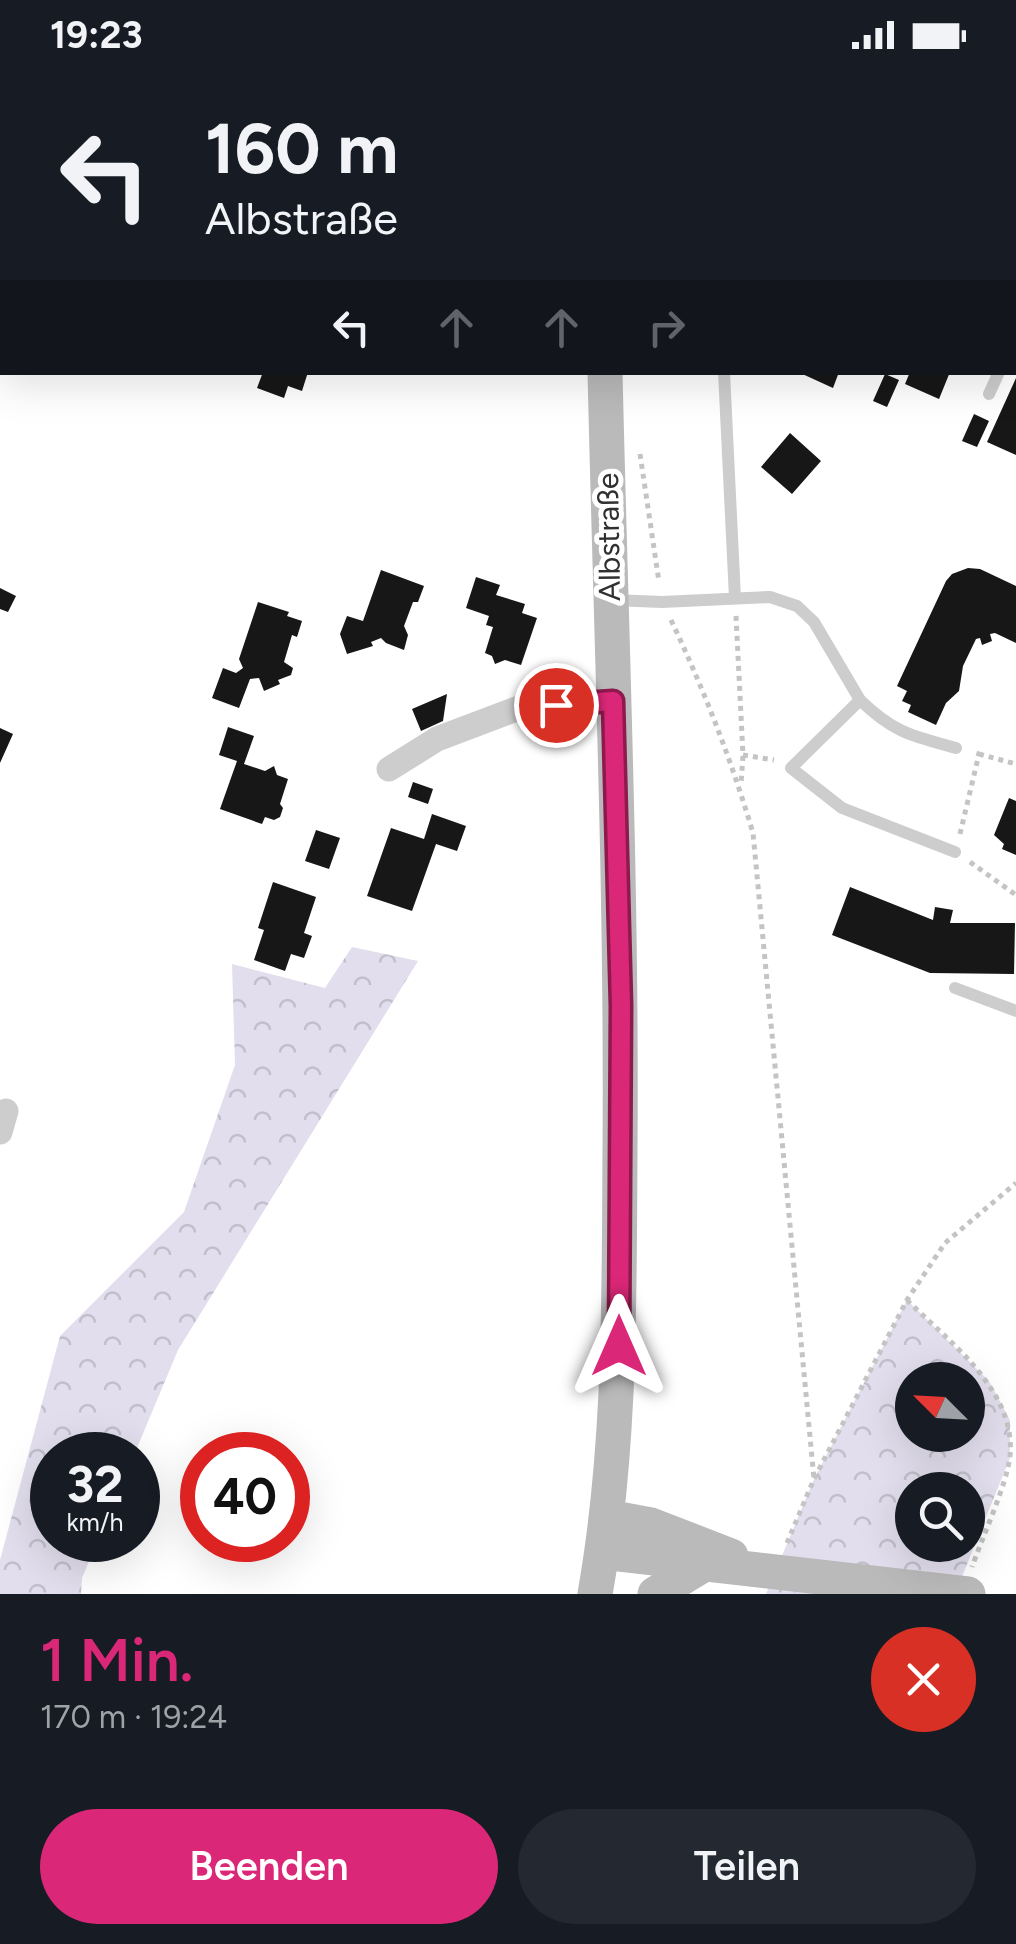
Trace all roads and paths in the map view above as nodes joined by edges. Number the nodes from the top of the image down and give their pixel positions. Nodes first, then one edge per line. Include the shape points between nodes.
1 (605, 375) edge
2 (724, 375) edge
3 (998, 375) edge
4 (989, 394) dead end
5 (639, 449) dead end
6 (735, 598) junction
7 (610, 599) junction
8 (662, 602) junction
9 (860, 700) junction
10 (613, 701) junction
11 (956, 748) joint
12 (979, 754) junction
13 (743, 755) junction
14 (1016, 764) edge
15 (389, 768) dead end
16 (791, 768) junction
17 (740, 791) junction
18 (955, 852) junction
19 (1016, 895) edge
20 (955, 988) dead end
21 (1016, 1011) edge
22 (1016, 1183) edge
23 (908, 1300) junction
24 (814, 1479) junction
25 (608, 1517) junction
26 (602, 1552) junction
27 (704, 1565) junction
28 (774, 1573) junction
29 (595, 1594) edge
30 (656, 1594) edge
31 (964, 1594) edge

1 - 7 street, Albstraße
2 - 6 lane
3 - 4 lane
5 - 8 path
6 - 8 lane
6 - 9 lane via 770,597 797,606 814,622
6 - 13 path
7 - 8 lane
7 - 10 street, Albstraße
8 - 17 path via 709,702
9 - 11 lane via 901,732
9 - 16 lane
10 - 15 street via 519,708 437,738
10 - 25 street, Albstraße via 621,1006 619,1346
11 - 12 path
12 - 14 path
12 - 18 path
13 - 16 path
13 - 17 path
16 - 18 lane via 842,808
17 - 24 path via 753,834
18 - 19 path
20 - 21 lane
22 - 23 path via 945,1243
23 - 24 path
23 - 31 path via 989,1382 1010,1420 1010,1458
24 - 28 path
25 - 26 street, Albstraße
25 - 28 street via 651,1524
26 - 27 street
26 - 29 street, Albstraße
27 - 28 street
27 - 30 street
28 - 31 street

